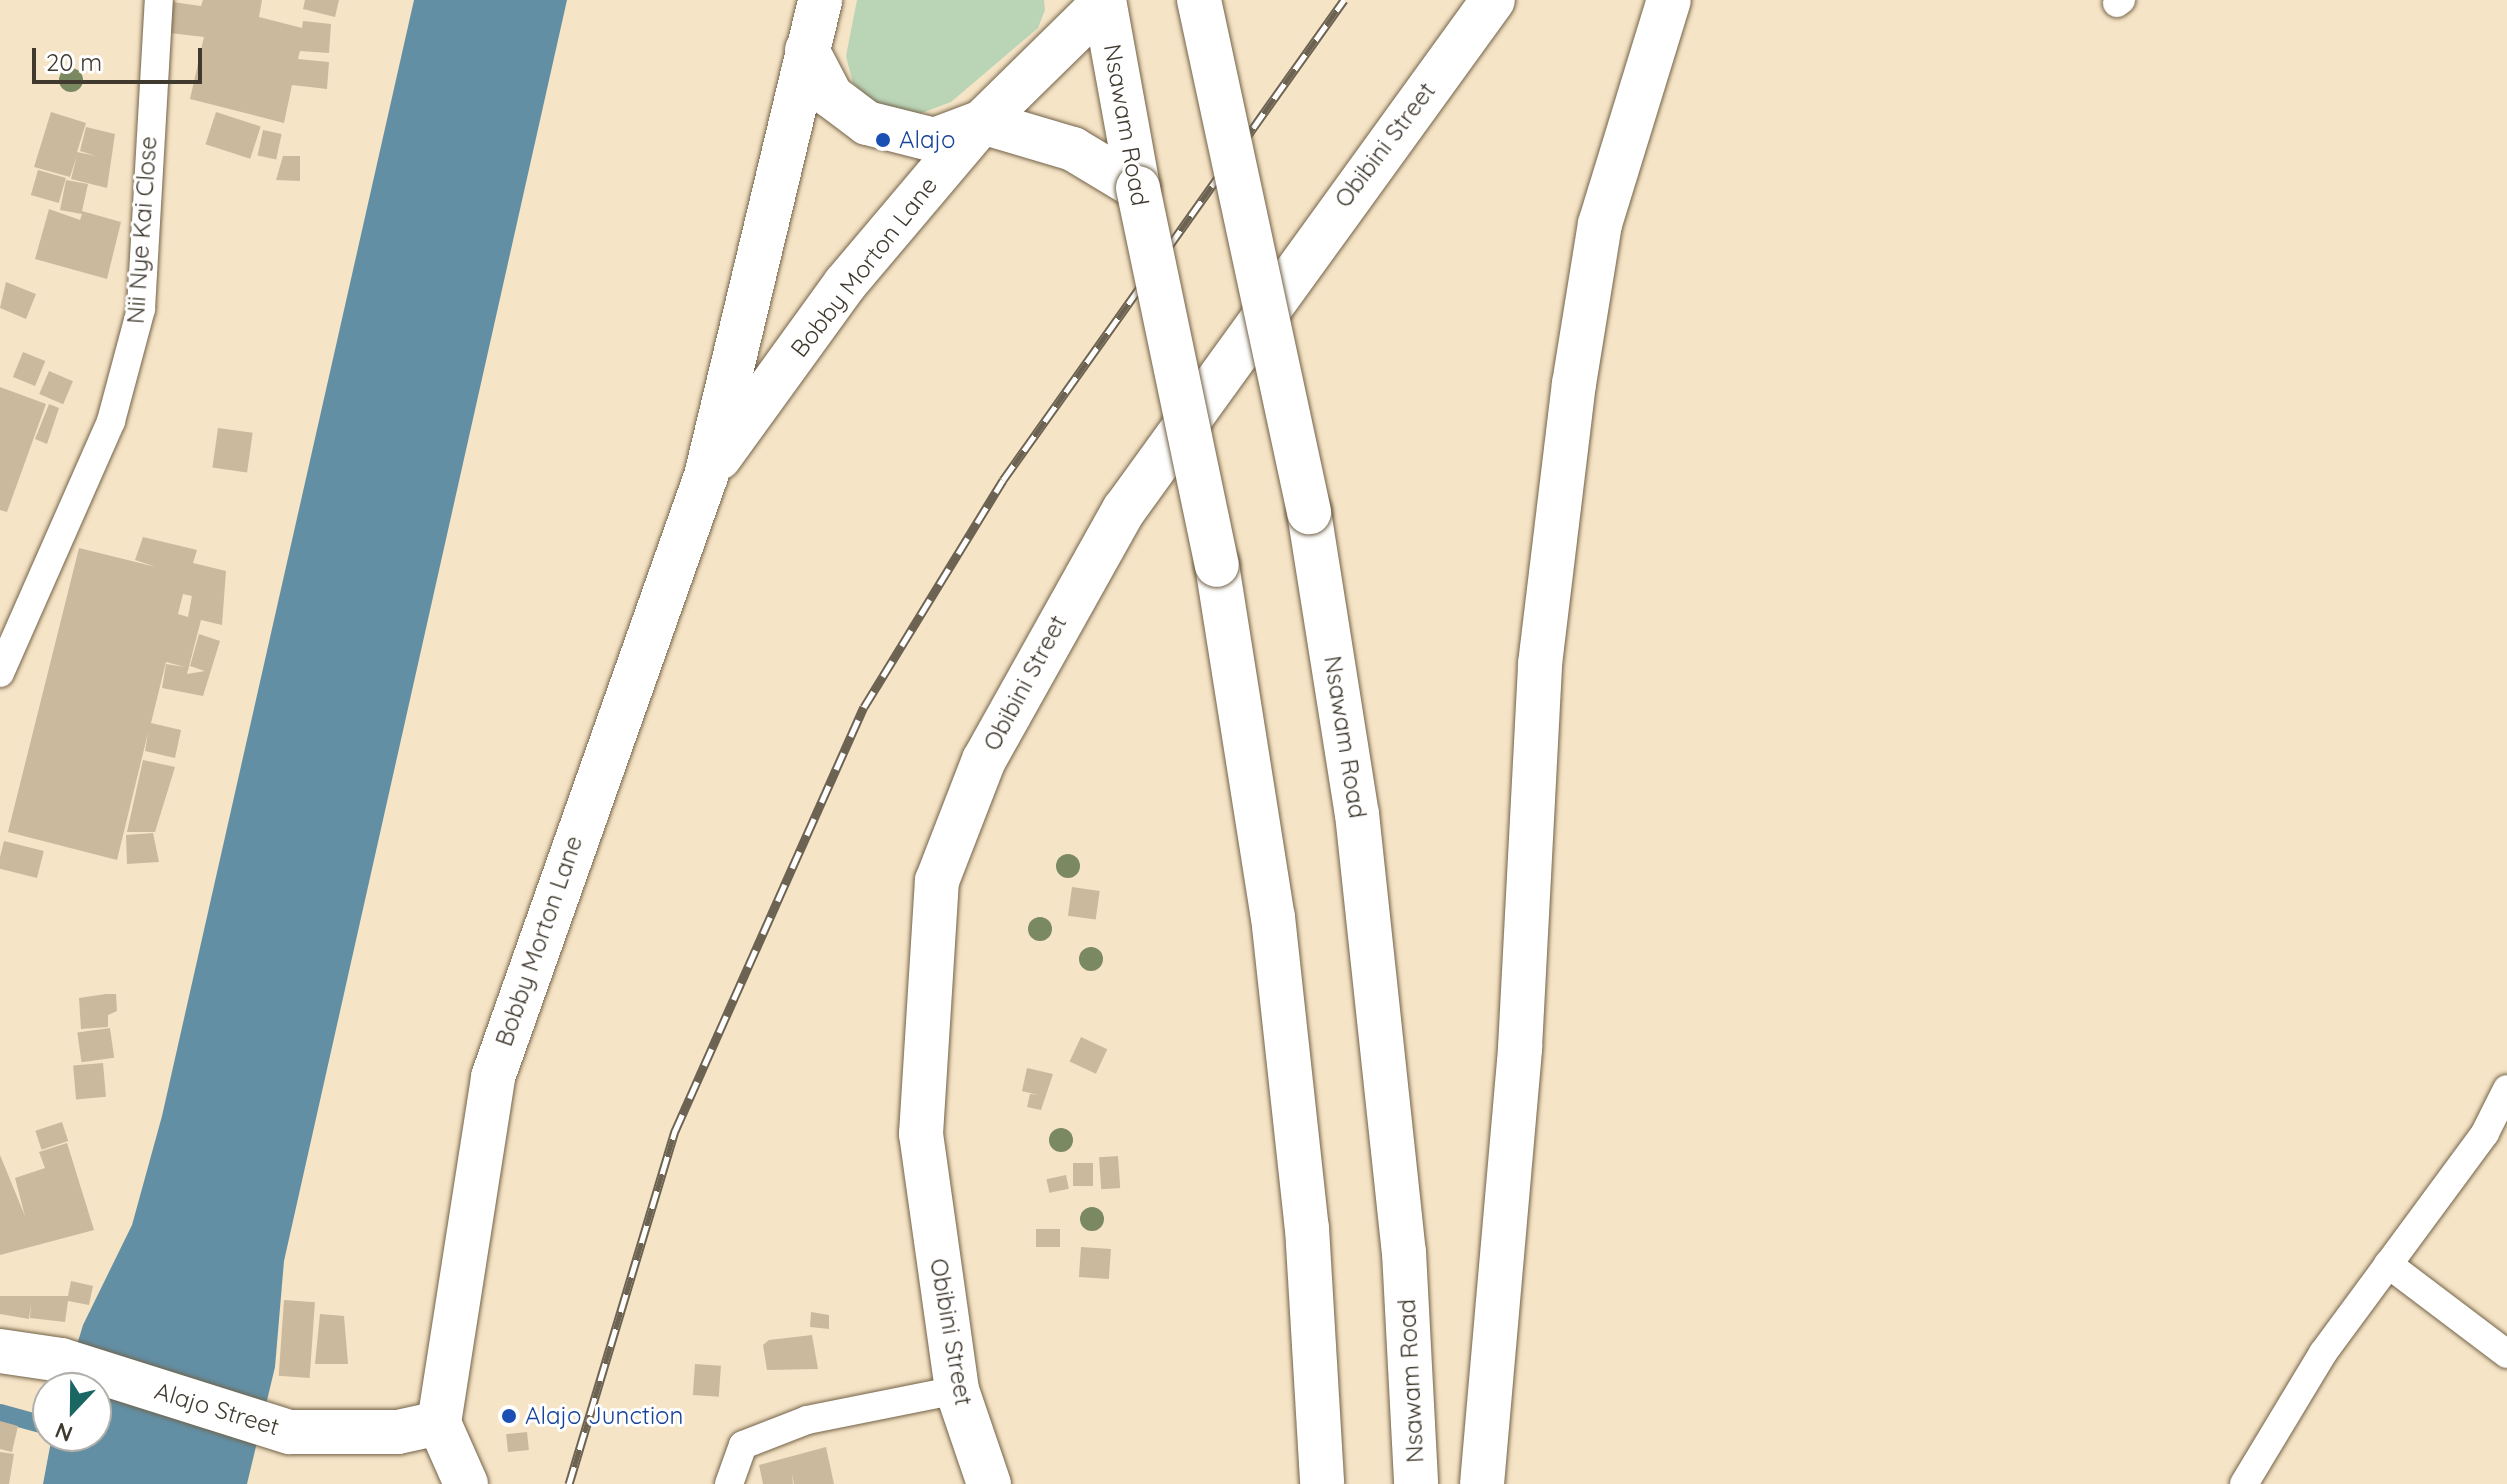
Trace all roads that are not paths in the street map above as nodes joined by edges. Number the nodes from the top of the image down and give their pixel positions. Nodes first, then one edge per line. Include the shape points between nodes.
1 (159, 0) edge
2 (820, 0) edge
3 (1199, 0) edge
4 (1493, 0) edge
5 (1669, 0) edge
6 (1106, 10) edge
7 (807, 50) junction
8 (982, 122) junction
9 (1138, 188) junction
10 (706, 476) junction
11 (0, 673) edge
12 (2507, 1089) edge
13 (2388, 1264) junction
14 (0, 1351) edge
15 (2507, 1354) edge
16 (957, 1390) junction
17 (439, 1423) junction
18 (465, 1484) edge
19 (729, 1484) edge
20 (989, 1484) edge
21 (1322, 1484) edge
22 (1416, 1484) edge
23 (1482, 1484) edge
24 (2244, 1484) edge

1 - 11 lane, Nii Nye Kai Close via 141,309 111,421
2 - 7 main road, Bobby Morton Lane
3 - 22 main road, Nsawam Road, bridge via 1309,512 1359,830 1404,1252
4 - 16 main road, Obibini Street via 1124,510 990,747 942,867 929,945 921,1134
5 - 23 main road via 1600,224 1574,384 1540,664 1520,1048
6 - 8 main road, Bobby Morton Lane
6 - 9 main road, Nsawam Road
7 - 8 main road via 831,96 867,123 934,140
7 - 10 main road, Bobby Morton Lane
8 - 9 main road via 1073,149
8 - 10 main road, Bobby Morton Lane via 845,284
9 - 21 main road, Nsawam Road, bridge via 1217,565 1273,917 1307,1228
10 - 17 main road, Bobby Morton Lane via 493,1077
12 - 13 lane via 2485,1133
13 - 15 lane
13 - 24 lane via 2323,1353
14 - 17 main road, Alajo Street via 61,1360 290,1432 398,1432
16 - 19 lane via 807,1420 743,1445
16 - 20 main road, Obibini Street
17 - 18 main road

